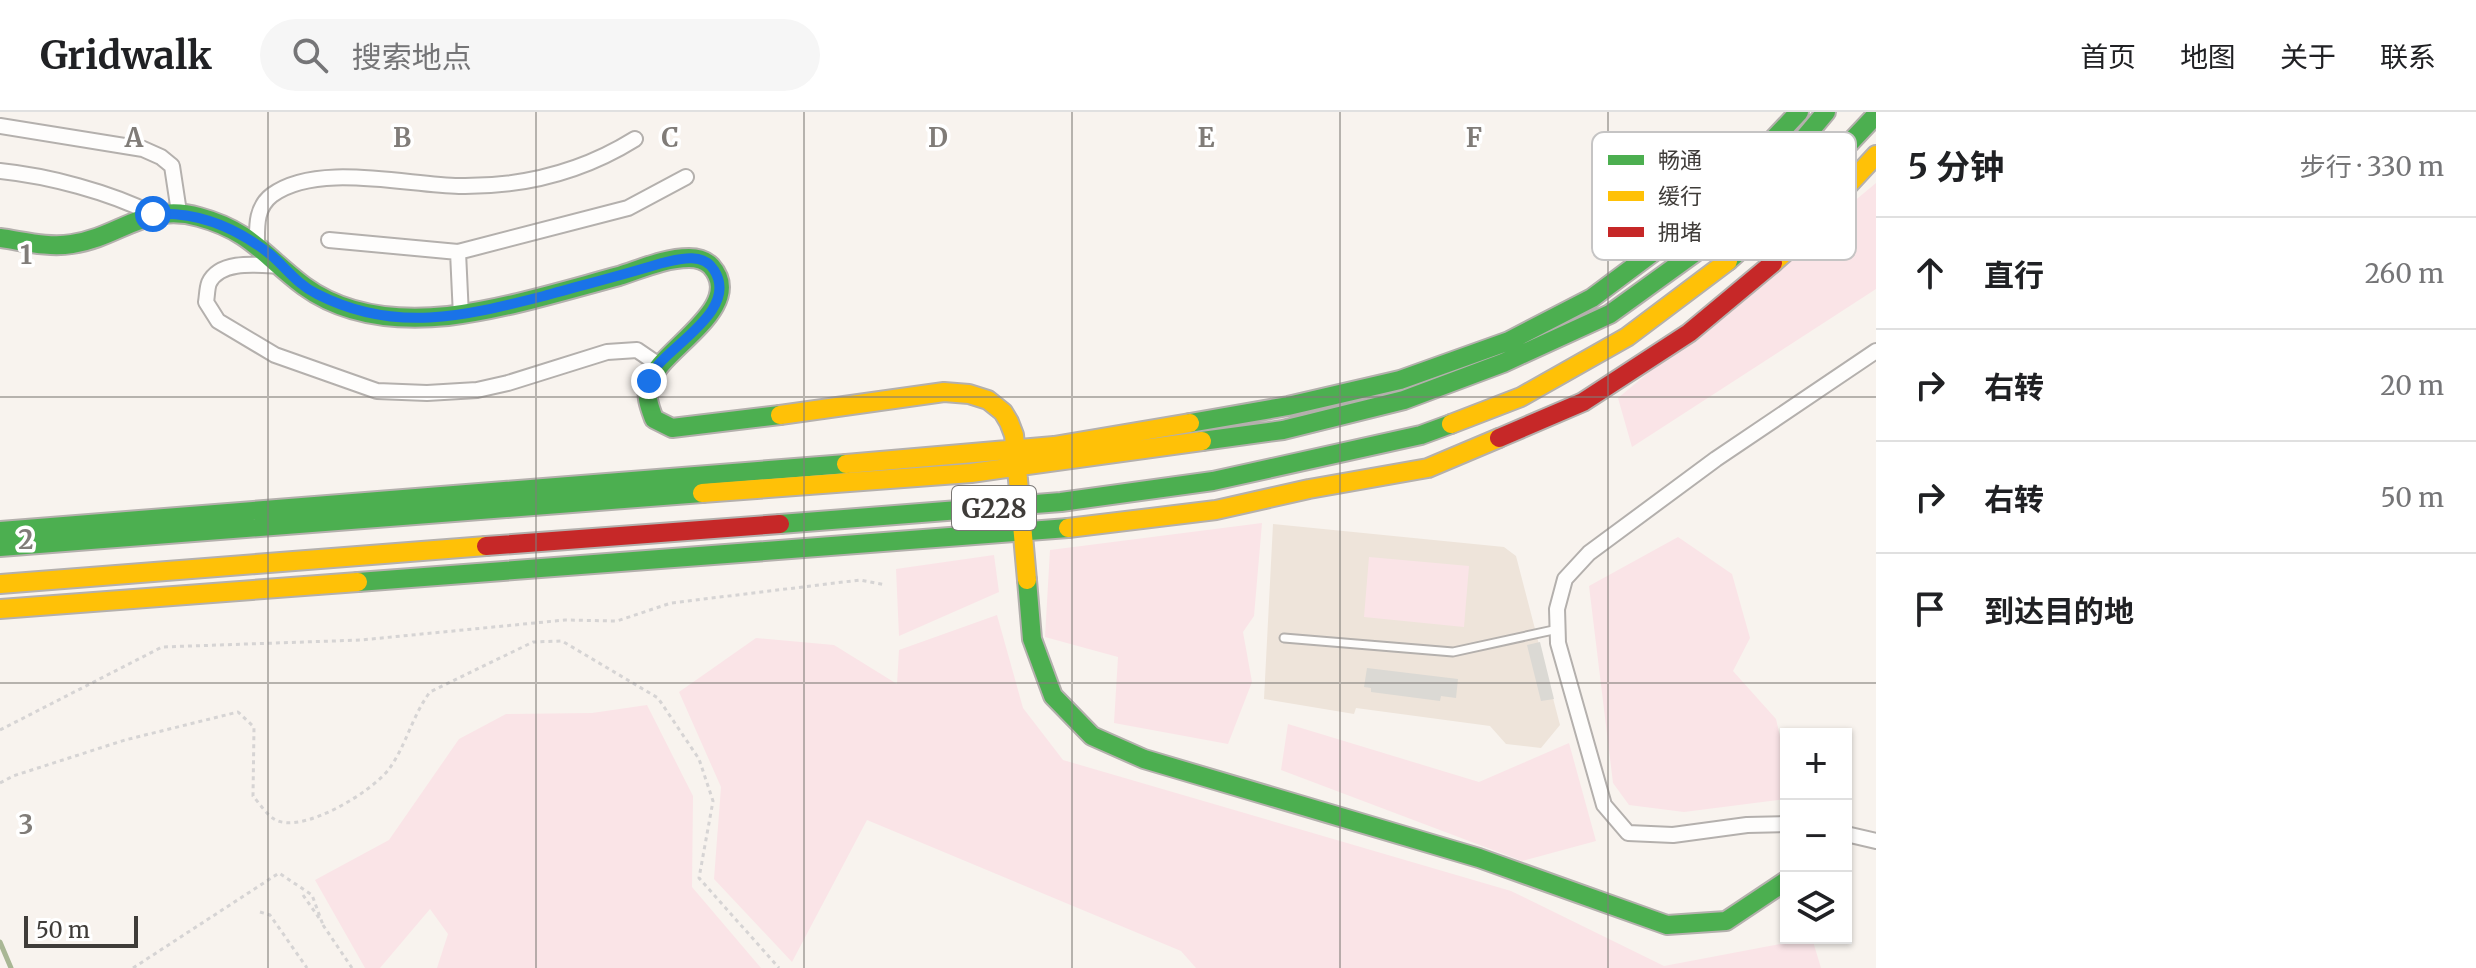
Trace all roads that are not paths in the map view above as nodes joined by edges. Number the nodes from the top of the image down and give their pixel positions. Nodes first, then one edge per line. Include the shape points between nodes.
1 (1799, 112) edge
2 (1826, 112) edge
3 (1876, 115) edge
4 (0, 126) edge
5 (1780, 132) edge
6 (1809, 132) edge
7 (1856, 136) edge
8 (635, 139) dead end
9 (1876, 155) edge
10 (0, 171) edge
11 (686, 177) dead end
12 (1856, 177) edge
13 (179, 212) junction
14 (153, 214) junction
15 (0, 238) edge
16 (329, 240) dead end
17 (257, 246) junction
18 (458, 252) junction
19 (1643, 260) edge
20 (1685, 260) edge
21 (1729, 260) edge
22 (1776, 260) edge
23 (281, 266) junction
24 (461, 316) junction
25 (1876, 351) edge
26 (659, 365) junction
27 (1016, 458) junction
28 (1020, 505) junction
29 (0, 531) edge
30 (201, 532) junction
31 (1023, 533) junction
32 (0, 547) edge
33 (0, 559) edge
34 (0, 584) edge
35 (0, 609) edge
36 (1558, 629) junction
37 (1284, 638) dead end
38 (1780, 824) edge
39 (1852, 835) edge
40 (1876, 841) edge
41 (1780, 886) edge

1 - 5 main road
2 - 6 main road, G228
3 - 7 main road, G228
4 - 13 street via 143,149 161,157 172,166
8 - 17 street via 608,156 539,179 461,186 309,179 264,202 257,219
9 - 12 main road
10 - 14 street via 30,174
11 - 18 street via 628,208
13 - 14 main road
13 - 17 main road via 225,225
14 - 15 main road via 71,244
16 - 18 street
17 - 23 main road
18 - 24 street
19 - 27 main road via 1592,298 1509,341 1400,380 1288,406 1054,446
20 - 27 main road, G228 via 1610,314 1404,400 1283,430
21 - 28 main road, G228 via 1627,337 1521,397 1421,435 1213,481
22 - 31 main road via 1689,333 1583,402 1428,468 1216,510
23 - 24 main road via 316,294 366,312 411,319
23 - 26 street via 224,268 209,281 206,302 218,321 275,355 377,391 477,390 607,352 637,350
24 - 26 main road via 683,258 704,260 716,273 718,300
25 - 36 street via 1589,553 1565,579
26 - 27 main road via 649,381 647,402 654,419 672,428 967,392 990,400 1005,413
27 - 28 main road
27 - 29 main road
27 - 30 main road, G228 via 940,475
28 - 31 main road
28 - 34 main road, G228
30 - 32 main road, G228
30 - 33 main road via 119,549
31 - 35 main road
31 - 41 main road via 1032,639 1053,696 1092,736 1144,759 1479,858 1667,925 1726,921
36 - 37 lane via 1453,652
36 - 38 street via 1604,805 1628,833 1673,835
39 - 40 street

